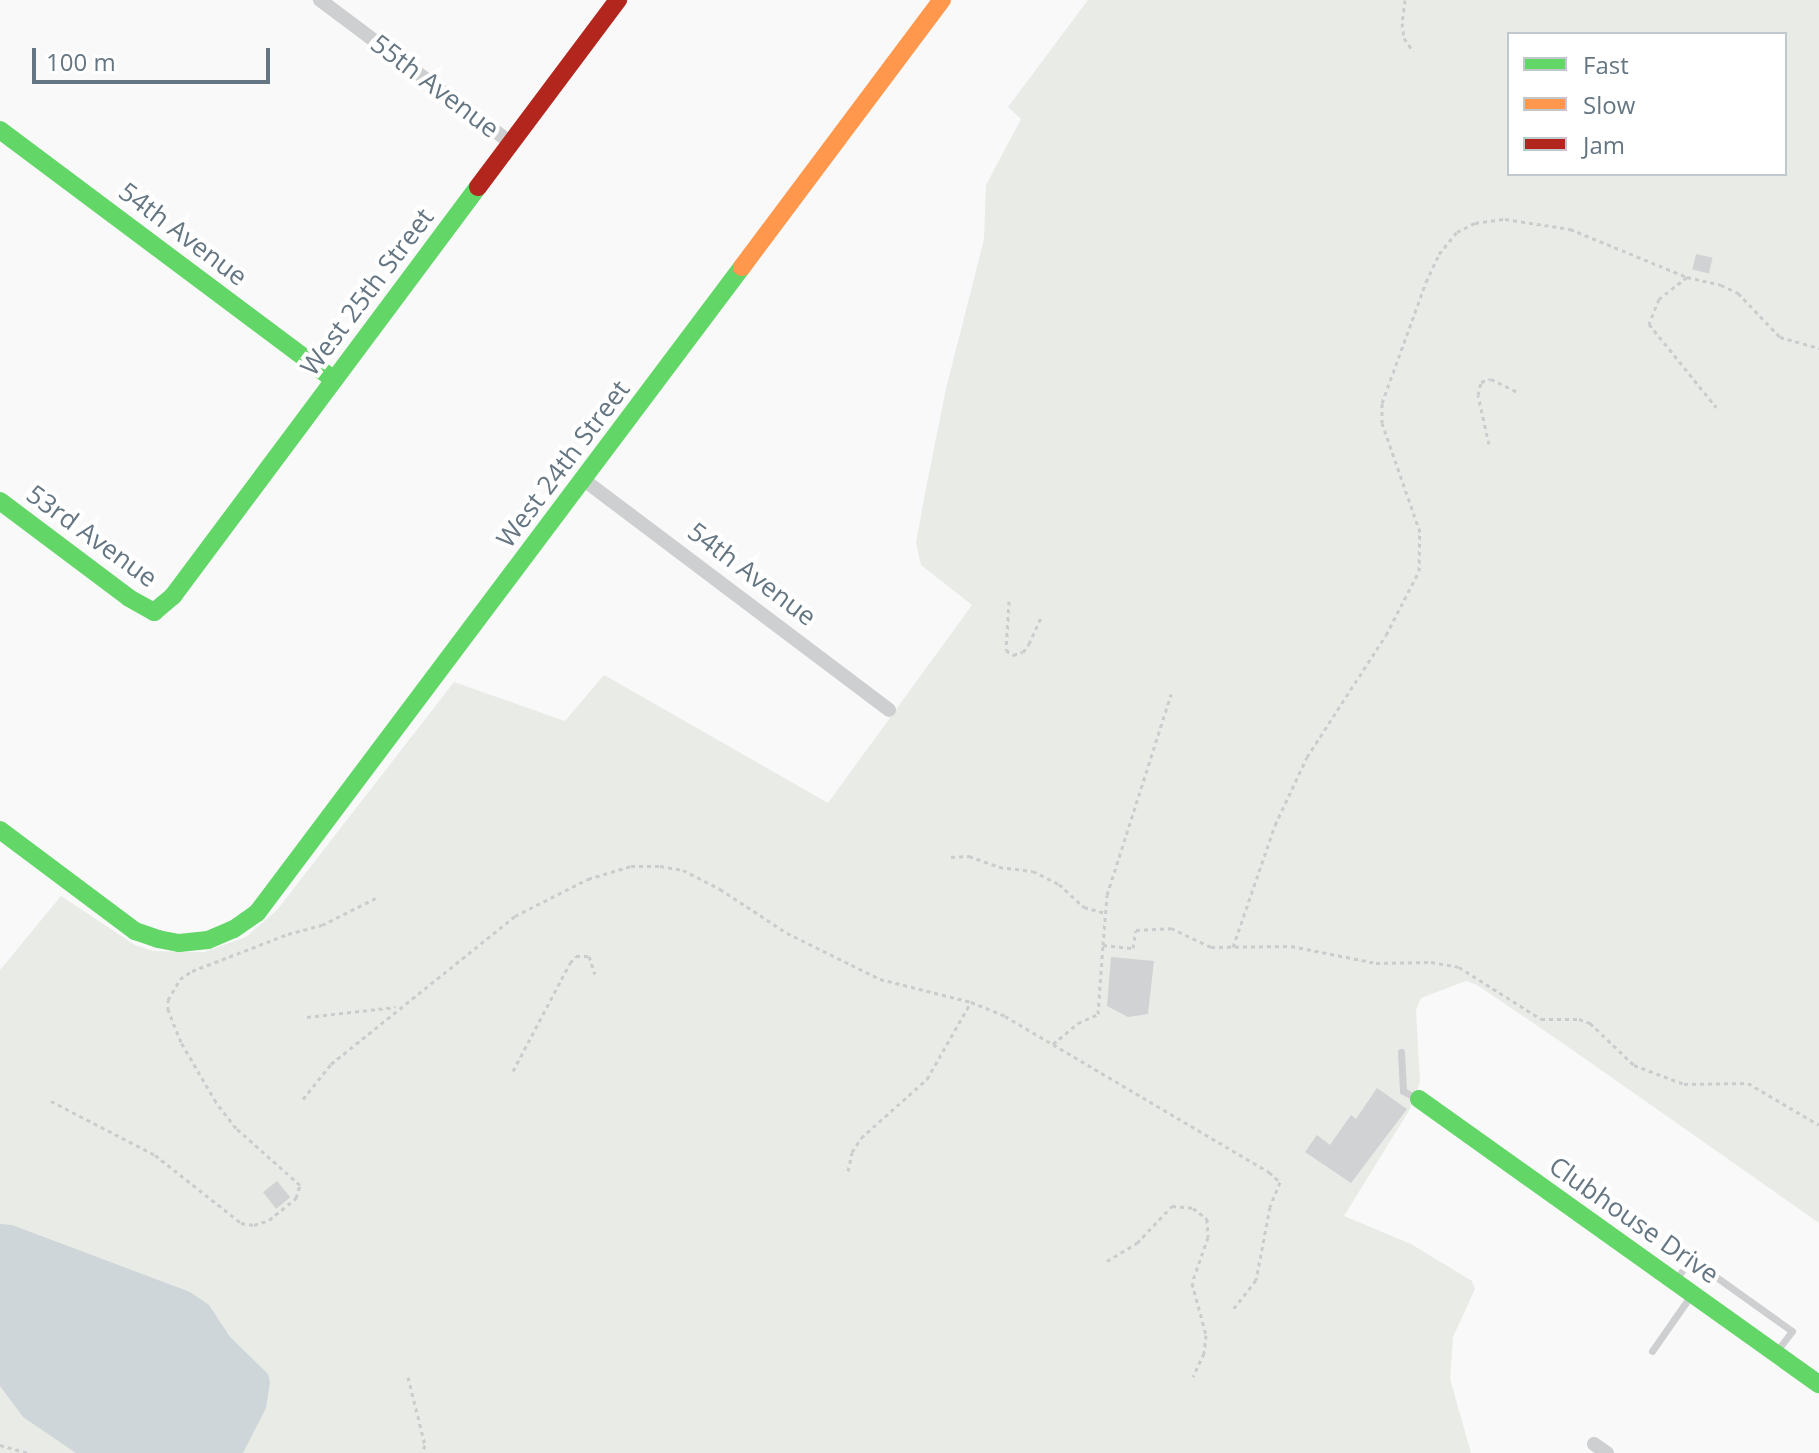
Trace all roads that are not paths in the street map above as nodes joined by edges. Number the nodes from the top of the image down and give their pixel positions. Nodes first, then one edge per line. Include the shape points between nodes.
1 (320, 0) edge
2 (618, 0) edge
3 (942, 0) edge
4 (0, 130) edge
5 (511, 143) junction
6 (334, 380) junction
7 (584, 480) junction
8 (0, 501) edge
9 (154, 612) joint
10 (889, 710) dead end
11 (0, 830) edge
12 (1401, 1052) dead end
13 (1419, 1099) joint
14 (1675, 1281) junction
15 (1692, 1294) junction
16 (1652, 1351) dead end
17 (1776, 1353) junction
18 (1819, 1384) edge
19 (1594, 1444) dead end
20 (1607, 1453) edge

1 - 5 street, 55th Avenue
2 - 5 street, West 25th Street
3 - 7 street, West 24th Street
4 - 6 street, 54th Avenue
5 - 6 street, West 25th Street
6 - 9 street, West 25th Street via 173,596
7 - 10 street, 54th Avenue
7 - 11 street, West 24th Street via 257,913 234,929 208,940 179,943 135,931
8 - 9 street, 53rd Avenue
12 - 13 lane via 1403,1091
13 - 14 street, Clubhouse Drive
14 - 15 street, Clubhouse Drive
14 - 17 lane via 1691,1259 1792,1331
15 - 16 lane
15 - 17 street, Clubhouse Drive
17 - 18 street, Clubhouse Drive
19 - 20 street

